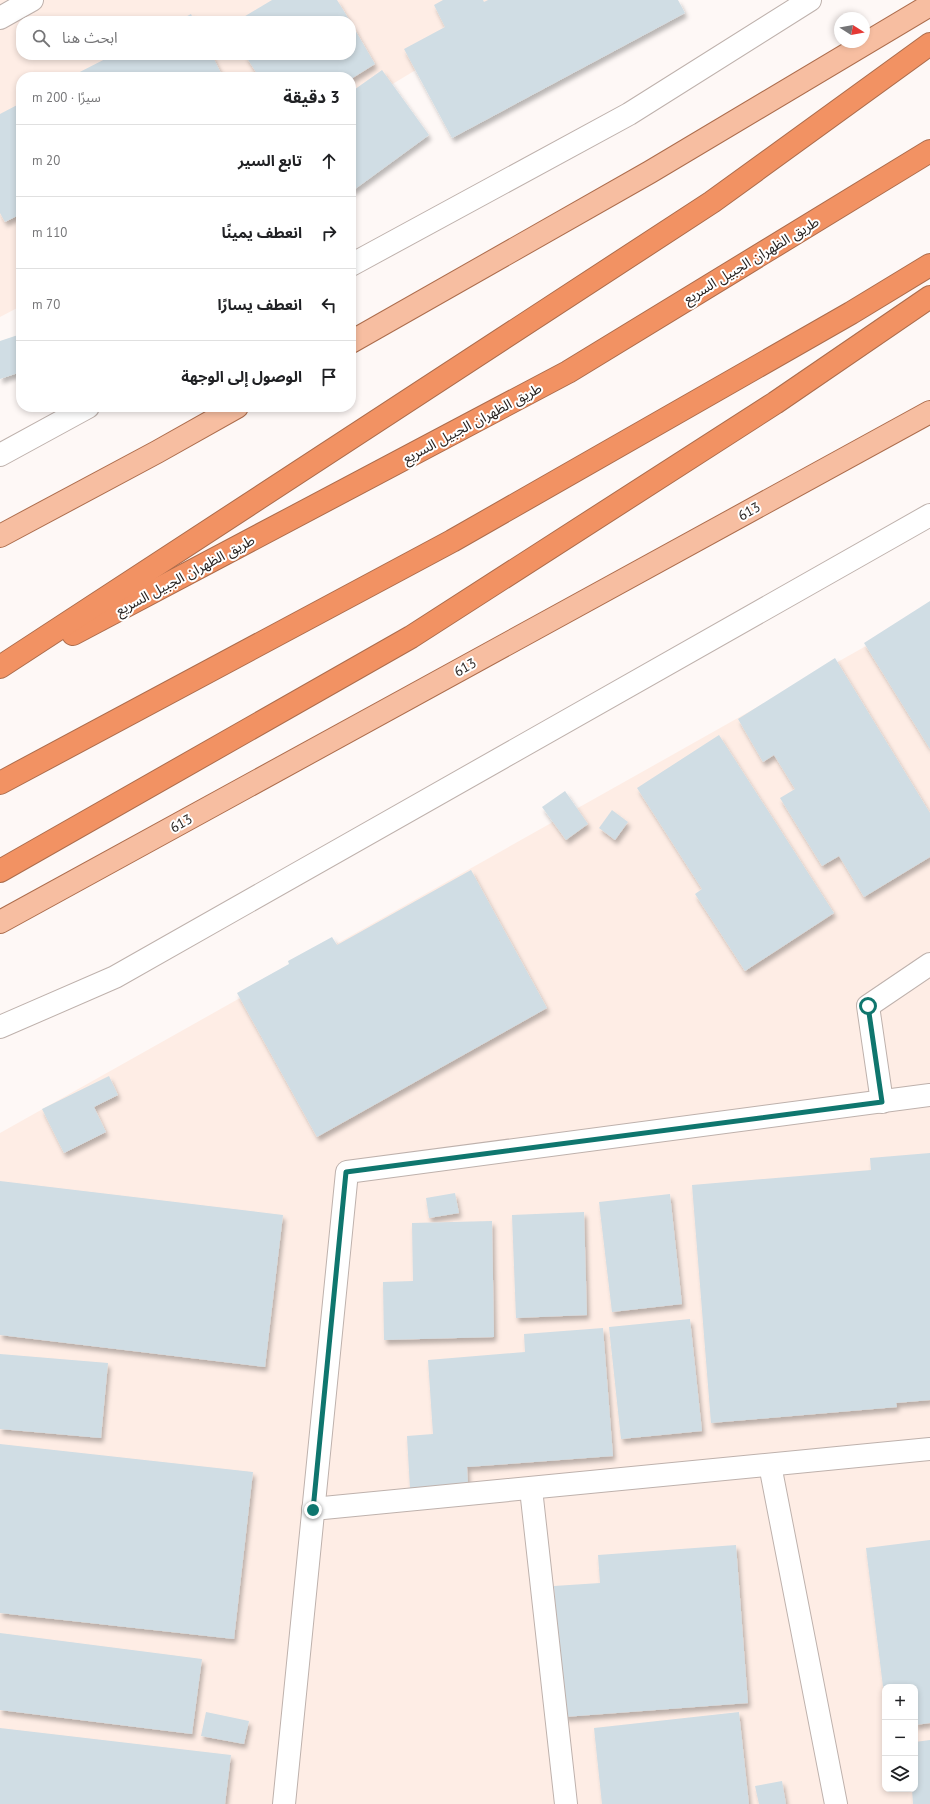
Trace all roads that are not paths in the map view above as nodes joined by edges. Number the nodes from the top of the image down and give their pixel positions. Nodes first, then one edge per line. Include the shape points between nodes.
1 (32, 0) edge
2 (810, 0) edge
3 (930, 5) edge
4 (0, 18) edge
5 (930, 44) edge
6 (930, 151) edge
7 (356, 262) edge
8 (930, 265) edge
9 (930, 297) edge
10 (356, 339) edge
11 (79, 412) edge
12 (228, 412) edge
13 (930, 412) edge
14 (0, 455) edge
15 (930, 515) edge
16 (0, 536) edge
17 (0, 667) edge
18 (0, 673) edge
19 (0, 783) edge
20 (0, 871) edge
21 (0, 922) edge
22 (930, 964) edge
23 (0, 1027) edge
24 (930, 1095) edge
25 (882, 1102) junction
26 (930, 1449) edge
27 (770, 1465) junction
28 (532, 1489) junction
29 (313, 1510) junction
30 (284, 1804) edge
31 (566, 1804) edge
32 (836, 1804) edge

1 - 4 street
2 - 7 street via 629,114
3 - 10 main road via 650,172
5 - 17 highway via 712,202
6 - 18 highway, طريق الظهران الجبيل السريع via 568,372
8 - 19 highway via 851,313 452,541
9 - 20 highway via 774,403 411,636
11 - 14 street
12 - 16 main road
13 - 21 main road, 613
15 - 23 street via 115,977
22 - 25 street via 868,1006
24 - 25 street
25 - 29 street via 346,1172
26 - 27 street
27 - 28 street
27 - 32 street
28 - 29 street
28 - 31 street
29 - 30 street

